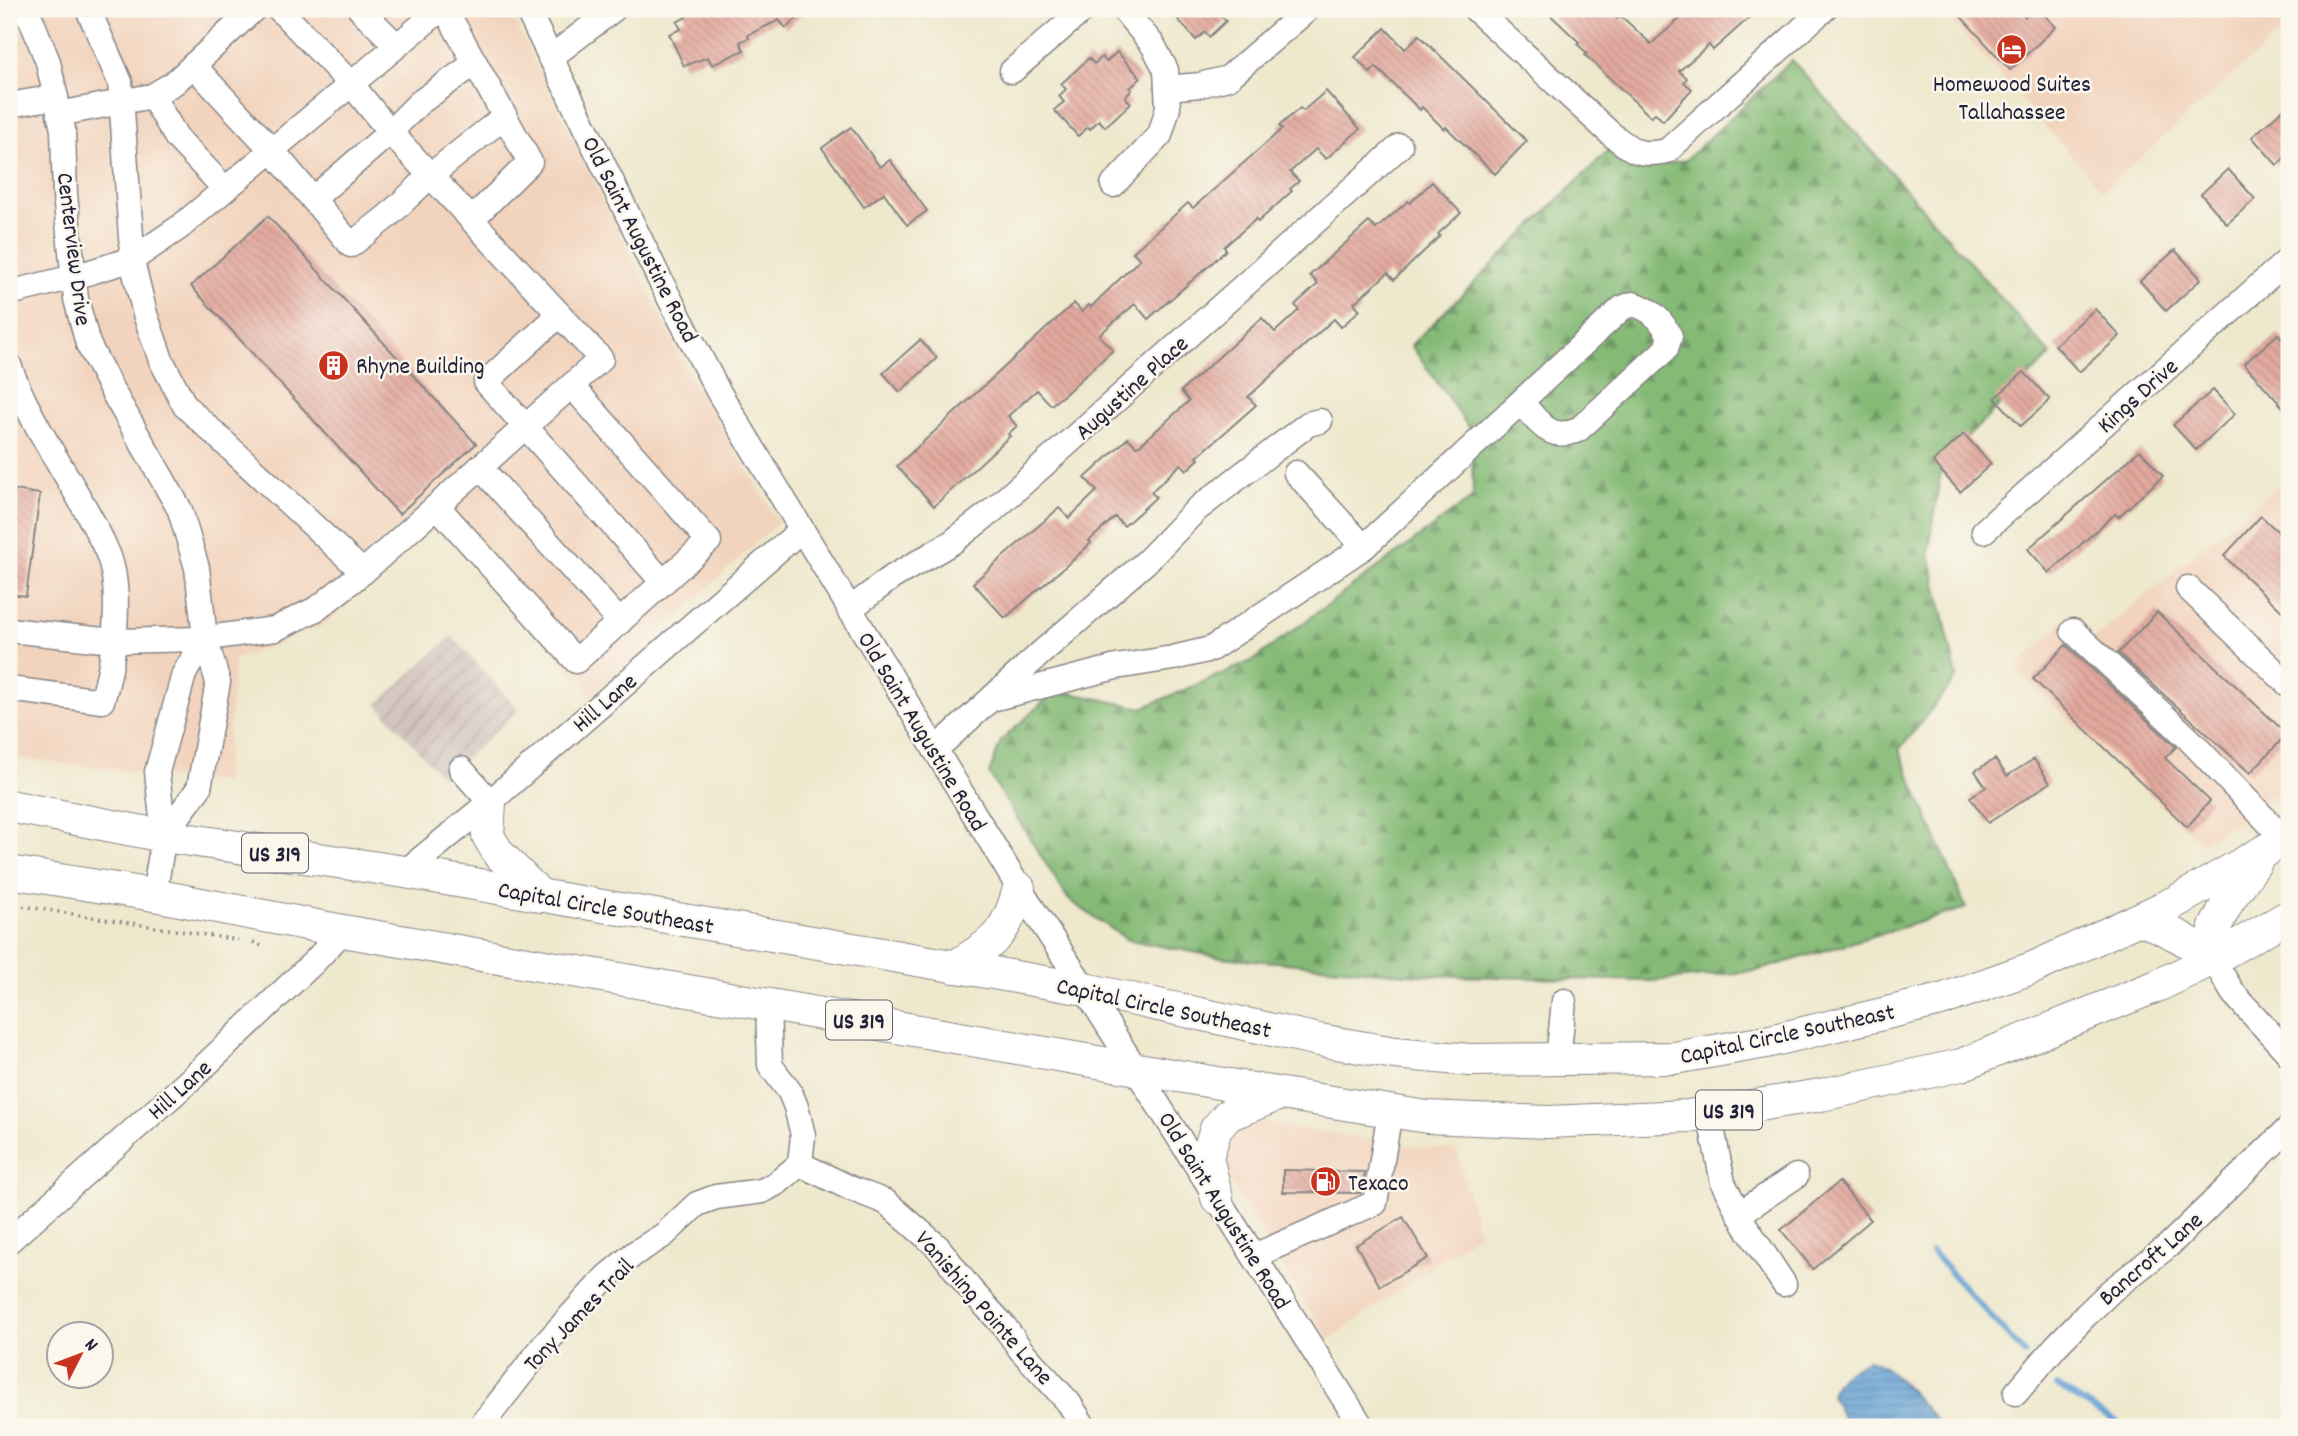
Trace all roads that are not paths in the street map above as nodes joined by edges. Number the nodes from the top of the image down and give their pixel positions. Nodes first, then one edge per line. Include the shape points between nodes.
1 (23, 9) edge
2 (88, 9) edge
3 (254, 9) edge
4 (279, 9) edge
5 (360, 9) edge
6 (443, 9) edge
7 (527, 9) edge
8 (614, 9) edge
9 (1084, 9) edge
10 (1124, 9) edge
11 (1308, 9) edge
12 (1475, 9) edge
13 (1824, 9) edge
14 (397, 46) junction
15 (550, 58) junction
16 (475, 63) junction
17 (193, 65) junction
18 (1012, 71) dead end
19 (352, 85) junction
20 (1167, 88) junction
21 (152, 96) junction
22 (121, 102) junction
23 (9, 105) edge
24 (57, 105) junction
25 (505, 116) junction
26 (390, 132) junction
27 (1400, 146) dead end
28 (272, 150) junction
29 (431, 176) junction
30 (1113, 185) dead end
31 (225, 189) junction
32 (313, 199) junction
33 (472, 219) junction
34 (133, 259) junction
35 (2289, 259) edge
36 (74, 277) junction
37 (9, 293) edge
38 (559, 315) junction
39 (9, 365) edge
40 (572, 386) junction
41 (1521, 402) junction
42 (1320, 421) dead end
43 (526, 427) junction
44 (480, 467) junction
45 (1296, 472) dead end
46 (437, 506) junction
47 (801, 530) junction
48 (1984, 531) dead end
49 (1364, 547) junction
50 (363, 572) junction
51 (663, 582) junction
52 (2188, 589) dead end
53 (849, 610) junction
54 (620, 622) junction
55 (9, 630) edge
56 (2073, 631) dead end
57 (205, 638) junction
58 (113, 641) junction
59 (2289, 685) edge
60 (9, 689) edge
61 (992, 699) junction
62 (935, 750) junction
63 (461, 769) dead end
64 (491, 802) junction
65 (9, 806) edge
66 (164, 836) junction
67 (2279, 843) edge
68 (9, 872) edge
69 (405, 872) junction
70 (1019, 888) junction
71 (154, 895) junction
72 (541, 896) junction
73 (2289, 916) edge
74 (2139, 919) junction
75 (343, 931) junction
76 (2213, 959) junction
77 (954, 967) junction
78 (1085, 989) junction
79 (1564, 1002) dead end
80 (768, 1004) junction
81 (2289, 1054) edge
82 (1558, 1060) junction
83 (1136, 1070) junction
84 (1282, 1094) junction
85 (1390, 1111) junction
86 (1709, 1113) junction
87 (2289, 1128) edge
88 (800, 1164) junction
89 (1796, 1177) dead end
90 (1217, 1198) junction
91 (1739, 1214) junction
92 (9, 1241) edge
93 (1254, 1256) junction
94 (1784, 1284) dead end
95 (2016, 1393) dead end
96 (480, 1427) edge
97 (1084, 1427) edge
98 (1362, 1427) edge

1 - 24 street, Centerview Drive via 48,62
2 - 22 street via 120,82
3 - 17 street
4 - 19 street
5 - 14 street
6 - 14 street
6 - 16 street
7 - 15 street, Old Saint Augustine Road
8 - 15 street
9 - 18 street
10 - 20 street via 1153,45 1166,70
11 - 20 street via 1228,78
12 - 13 street via 1611,134 1630,149 1648,155 1667,151
14 - 19 street
15 - 47 street, Old Saint Augustine Road via 718,391
16 - 25 street
16 - 26 street via 419,103
17 - 21 street
17 - 28 street
19 - 26 street
19 - 28 street
20 - 30 street via 1168,108 1160,135
21 - 22 street
21 - 31 street via 177,138
22 - 24 street
22 - 34 street
23 - 24 street
24 - 36 street, Centerview Drive via 63,130
25 - 29 street
25 - 33 street via 530,162
26 - 29 street
26 - 32 street
27 - 53 street, Augustine Place via 992,511
28 - 31 street
28 - 32 street
29 - 32 street via 351,245
29 - 33 street
31 - 34 street
33 - 38 street
34 - 36 street
34 - 50 street via 145,314 185,406
35 - 48 street, Kings Drive
36 - 37 street
36 - 57 street, Centerview Drive via 88,344 180,510 197,568
38 - 40 street via 601,359
38 - 43 street via 486,382
39 - 58 street via 29,411 109,556 117,605
40 - 43 street
40 - 51 street via 709,541
41 - 41 street via 1622,308 1633,304 1648,308 1670,336 1666,349 1578,430 1565,435 1549,432
41 - 49 street
42 - 61 street via 1308,424 1196,510 1147,561
43 - 44 street
43 - 51 street
44 - 46 street
44 - 54 street
45 - 49 street
46 - 50 street
46 - 54 street via 576,661
47 - 53 street, Old Saint Augustine Road
47 - 64 street, Hill Lane
49 - 61 street via 1211,649 1116,667
50 - 57 street via 318,608 275,629
51 - 54 street
52 - 59 street
53 - 62 street, Old Saint Augustine Road
55 - 58 street
56 - 67 street via 2188,738
57 - 58 street
57 - 66 street, Centerview Drive via 184,674 157,772
57 - 66 street, Centerview Drive via 218,682 199,788
58 - 60 street via 102,701
61 - 62 street
62 - 70 street, Old Saint Augustine Road
63 - 64 street
64 - 69 street, Hill Lane
64 - 72 main road via 488,836 499,854
65 - 66 main road, Capital Circle Southeast / US 319
66 - 69 main road, Capital Circle Southeast / US 319
66 - 71 street, Centerview Drive
67 - 74 main road, Capital Circle Southeast / US 319
67 - 76 main road via 2228,900 2215,927
68 - 71 main road, US 319
69 - 72 main road, Capital Circle Southeast / US 319
70 - 77 main road via 1012,914 999,935
70 - 78 street, Old Saint Augustine Road
71 - 75 main road, US 319
72 - 77 main road, Capital Circle Southeast / US 319
73 - 76 main road, US 319
74 - 76 main road via 2192,942
74 - 82 main road, Capital Circle Southeast / US 319 via 2035,967 1941,1000 1845,1024 1674,1058
75 - 80 main road, US 319
75 - 92 street, Hill Lane via 192,1078
76 - 81 street via 2233,993
76 - 86 main road, US 319 via 2158,986 1961,1065
77 - 78 main road, Capital Circle Southeast / US 319
78 - 82 main road, Capital Circle Southeast / US 319 via 1395,1053 1470,1060
78 - 83 street, Old Saint Augustine Road
79 - 82 street
80 - 83 main road, US 319
80 - 88 street via 769,1065 796,1107 803,1135
83 - 84 main road, US 319
83 - 90 street, Old Saint Augustine Road
84 - 85 main road, US 319
84 - 90 main road via 1228,1115 1216,1129 1207,1157
85 - 86 main road, US 319 via 1548,1122
85 - 93 street via 1375,1203
86 - 91 street via 1723,1183
87 - 95 street, Bancroft Lane via 2168,1246 2086,1315
88 - 96 street, Tony James Trail via 762,1191 697,1204 664,1235 635,1252 545,1344
88 - 97 street, Vanishing Pointe Lane via 886,1202 938,1247
89 - 91 street
90 - 93 street, Old Saint Augustine Road
91 - 94 street
93 - 98 street, Old Saint Augustine Road

